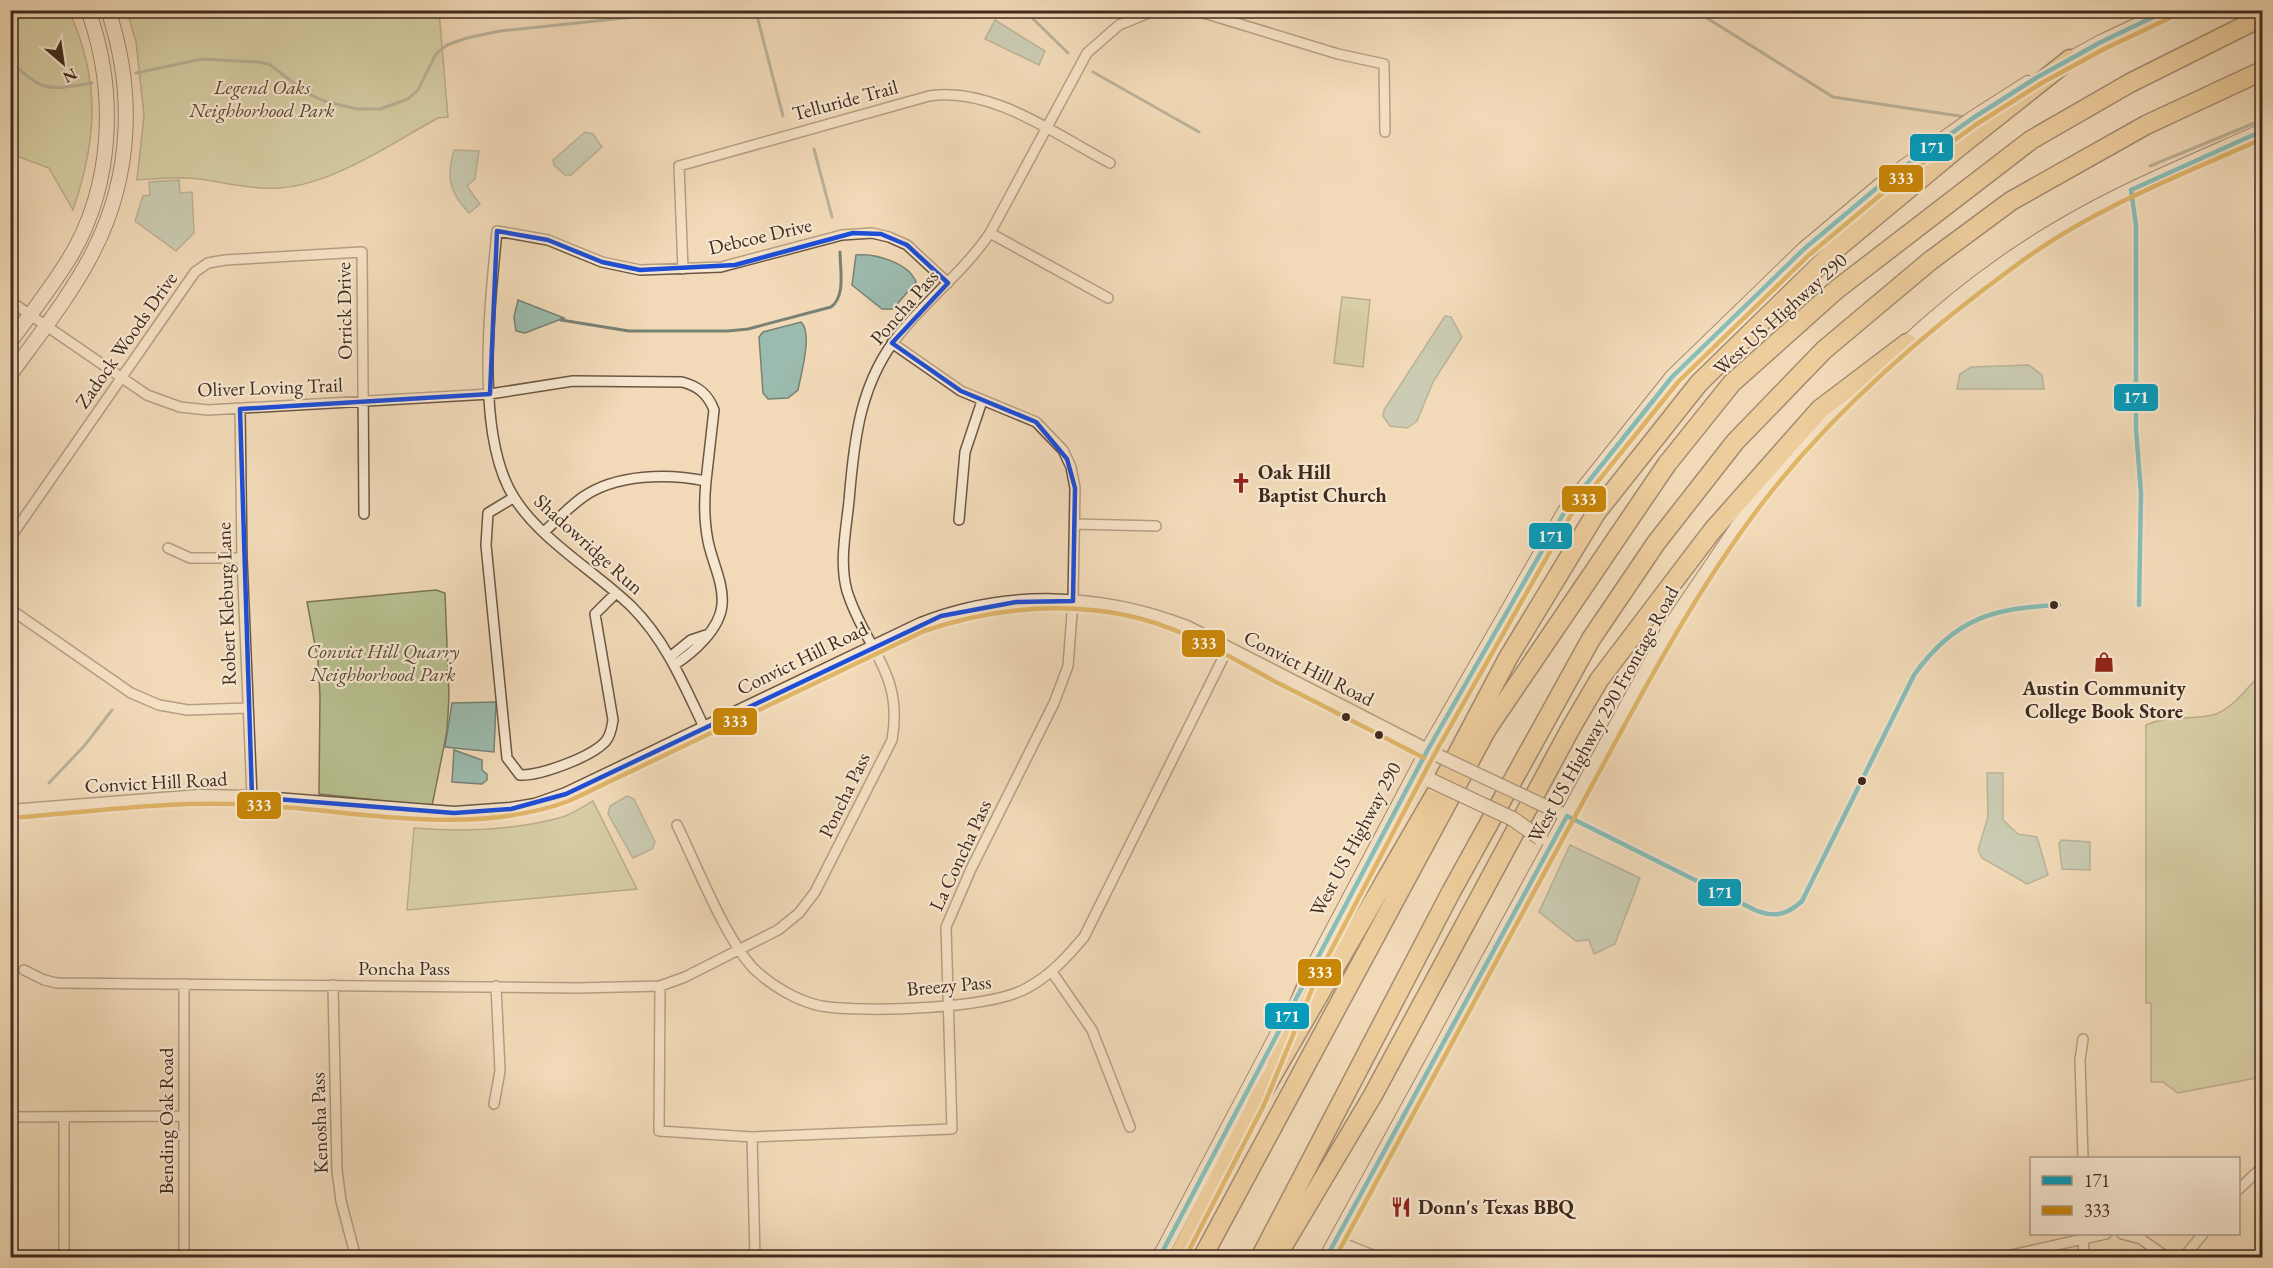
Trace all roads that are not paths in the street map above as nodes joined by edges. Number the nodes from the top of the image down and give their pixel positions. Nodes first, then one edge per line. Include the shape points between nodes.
1 (88, 10) edge
2 (108, 10) edge
3 (1156, 10) edge
4 (1194, 10) edge
5 (2169, 10) edge
6 (2262, 18) edge
7 (2070, 59) junction
8 (2262, 72) edge
9 (1045, 129) junction
10 (2262, 131) edge
11 (1385, 132) dead end
12 (1110, 163) dead end
13 (497, 231) joint
14 (990, 233) junction
15 (362, 252) joint
16 (683, 269) junction
17 (948, 283) junction
18 (1108, 298) dead end
19 (10, 301) edge
20 (29, 315) junction
21 (45, 326) junction
22 (10, 342) edge
23 (892, 343) junction
24 (1907, 343) junction
25 (10, 375) edge
26 (121, 379) junction
27 (490, 393) junction
28 (363, 401) junction
29 (982, 401) junction
30 (240, 409) junction
31 (706, 481) junction
32 (513, 498) junction
33 (364, 514) dead end
34 (959, 520) dead end
35 (1075, 524) junction
36 (1156, 526) dead end
37 (544, 532) junction
38 (10, 538) edge
39 (168, 548) dead end
40 (242, 558) junction
41 (616, 593) junction
42 (1073, 601) junction
43 (10, 609) edge
44 (873, 646) junction
45 (1228, 648) junction
46 (672, 661) junction
47 (248, 708) junction
48 (704, 728) junction
49 (1427, 751) junction
50 (1438, 780) junction
51 (1405, 794) junction
52 (252, 797) junction
53 (10, 811) edge
54 (1567, 816) junction
55 (677, 825) dead end
56 (1543, 860) junction
57 (1392, 909) junction
58 (739, 951) junction
59 (24, 970) dead end
60 (1052, 972) junction
61 (1310, 974) junction
62 (184, 984) junction
63 (333, 985) junction
64 (495, 986) junction
65 (660, 986) junction
66 (947, 1006) junction
67 (2083, 1039) dead end
68 (1257, 1102) junction
69 (494, 1104) dead end
70 (184, 1116) junction
71 (10, 1117) edge
72 (64, 1117) junction
73 (1130, 1127) dead end
74 (752, 1137) junction
75 (2083, 1157) edge
76 (2262, 1167) edge
77 (2240, 1188) edge
78 (2128, 1235) edge
79 (2201, 1235) edge
80 (2084, 1236) edge
81 (1335, 1240) junction
82 (64, 1257) edge
83 (184, 1257) edge
84 (356, 1257) edge
85 (755, 1257) edge
86 (1159, 1257) edge
87 (1176, 1257) edge
88 (1202, 1257) edge
89 (1260, 1257) edge
90 (1276, 1257) edge
91 (1326, 1257) edge
92 (1380, 1257) edge
93 (1998, 1257) edge
94 (2083, 1257) edge
95 (2168, 1257) edge
96 (2184, 1257) edge

1 - 20 main road via 106,80 106,149 88,220 69,258
2 - 21 main road via 126,96 123,161 106,224 94,251
3 - 9 street, Poncha Pass via 1119,25 1094,45 1080,62
4 - 11 street via 1384,64
5 - 7 main road, West US Highway 290
6 - 57 highway, West US Highway 290 via 2130,82 2031,140 1836,290 1732,383 1667,464 1487,729
7 - 49 main road, West US Highway 290 via 1973,118 1891,176 1804,249 1672,376 1565,511
7 - 50 highway via 1836,249 1699,382 1596,513
8 - 89 highway via 2146,124 2011,201 1930,261 1824,350 1735,442 1656,543 1591,639 1451,892
9 - 12 street, Telluride Trail
9 - 14 street, Poncha Pass
9 - 16 street, Telluride Trail via 988,100 941,94 679,166
10 - 24 main road, West US Highway 290 Frontage Road via 2061,226 2018,254
13 - 16 street, Debcoe Drive via 548,240 626,268
13 - 27 street, Shadowridge Run via 490,311
14 - 17 street, Poncha Pass
14 - 18 street
15 - 26 street, Zadock Woods Drive via 225,260 204,265 186,284
15 - 28 street, Orrick Drive
16 - 17 street, Debcoe Drive via 735,265 842,235 881,234 907,245
17 - 23 street, Poncha Pass
19 - 20 street, Oliver Loving Trail
20 - 21 street, Oliver Loving Trail
20 - 22 main road
21 - 25 main road
21 - 26 street, Oliver Loving Trail
23 - 29 street, La Concha Pass via 953,386
23 - 44 street, Poncha Pass via 872,379 857,421 843,564 848,592
24 - 54 main road, West US Highway 290 Frontage Road via 1834,411 1757,498 1671,625
24 - 90 highway via 1820,409 1712,531 1599,680 1373,1095
26 - 30 street, Oliver Loving Trail via 170,405
26 - 38 street, Zadock Woods Drive
27 - 28 street, Oliver Loving Trail
27 - 31 street, Oliver Loving Trail via 573,381 693,385 710,400 714,410
27 - 32 street, Shadowridge Run via 496,457
28 - 30 street, Oliver Loving Trail
28 - 33 street, Orrick Drive
29 - 34 street via 965,452
29 - 35 street, La Concha Pass via 1029,418 1057,442 1074,479
30 - 40 street, Robert Kleburg Lane
31 - 37 street via 660,476 605,486 585,496
31 - 46 street, Oliver Loving Trail via 706,532 722,604 718,620 690,654
32 - 37 street, Shadowridge Run
32 - 41 street via 488,513 486,545 507,758 520,775 568,763 597,748 609,735 614,720 595,614
35 - 36 street
35 - 42 street, La Concha Pass
37 - 41 street, Shadowridge Run
39 - 40 street via 190,558
40 - 47 street, Robert Kleburg Lane
41 - 46 street, Shadowridge Run via 650,627
42 - 44 street, Convict Hill Road via 1041,600 966,609
42 - 45 street, Convict Hill Road via 1152,614
42 - 66 street, La Concha Pass via 1071,650 1058,693 946,927
43 - 47 street via 131,693 159,705 188,710
44 - 48 street, Convict Hill Road
44 - 58 street, Poncha Pass via 894,691 896,716 892,740 815,892 785,924
45 - 49 street, Convict Hill Road
45 - 60 street, Breezy Pass via 1100,908 1084,936
46 - 48 street, Shadowridge Run
47 - 52 street, Robert Kleburg Lane
48 - 52 street, Convict Hill Road via 566,794 511,809 454,813
49 - 51 main road, West US Highway 290
49 - 54 street, Convict Hill Road, bridge
50 - 51 main road via 1416,786
50 - 56 main road, bridge via 1513,819 1540,838
50 - 57 highway
50 - 68 highway
51 - 61 main road, West US Highway 290
52 - 53 street, Convict Hill Road via 200,796
54 - 56 main road, West US Highway 290 Frontage Road
55 - 58 street, Breezy Pass
56 - 81 main road, West US Highway 290 Frontage Road
57 - 88 highway, West US Highway 290
58 - 65 street, Poncha Pass
58 - 66 street, Breezy Pass via 777,987 820,1005
59 - 62 street, Poncha Pass via 57,983
60 - 66 street, Breezy Pass via 1006,997
60 - 73 street via 1092,1030
61 - 68 main road
61 - 86 main road, West US Highway 290
62 - 63 street, Poncha Pass
62 - 70 street, Bending Oak Road
63 - 64 street, Poncha Pass
63 - 84 street, Kenosha Pass via 338,1170 341,1201
64 - 65 street, Poncha Pass
64 - 69 street via 500,1071
65 - 74 street, La Concha Pass via 659,1131
66 - 74 street, La Concha Pass via 952,1129
67 - 75 street
68 - 87 main road
70 - 72 street
70 - 83 street, Bending Oak Road
71 - 72 street
72 - 82 street
74 - 85 street
76 - 77 street
78 - 95 street
79 - 96 street
80 - 93 street
80 - 94 street
81 - 91 main road, West US Highway 290 Frontage Road
81 - 92 street

